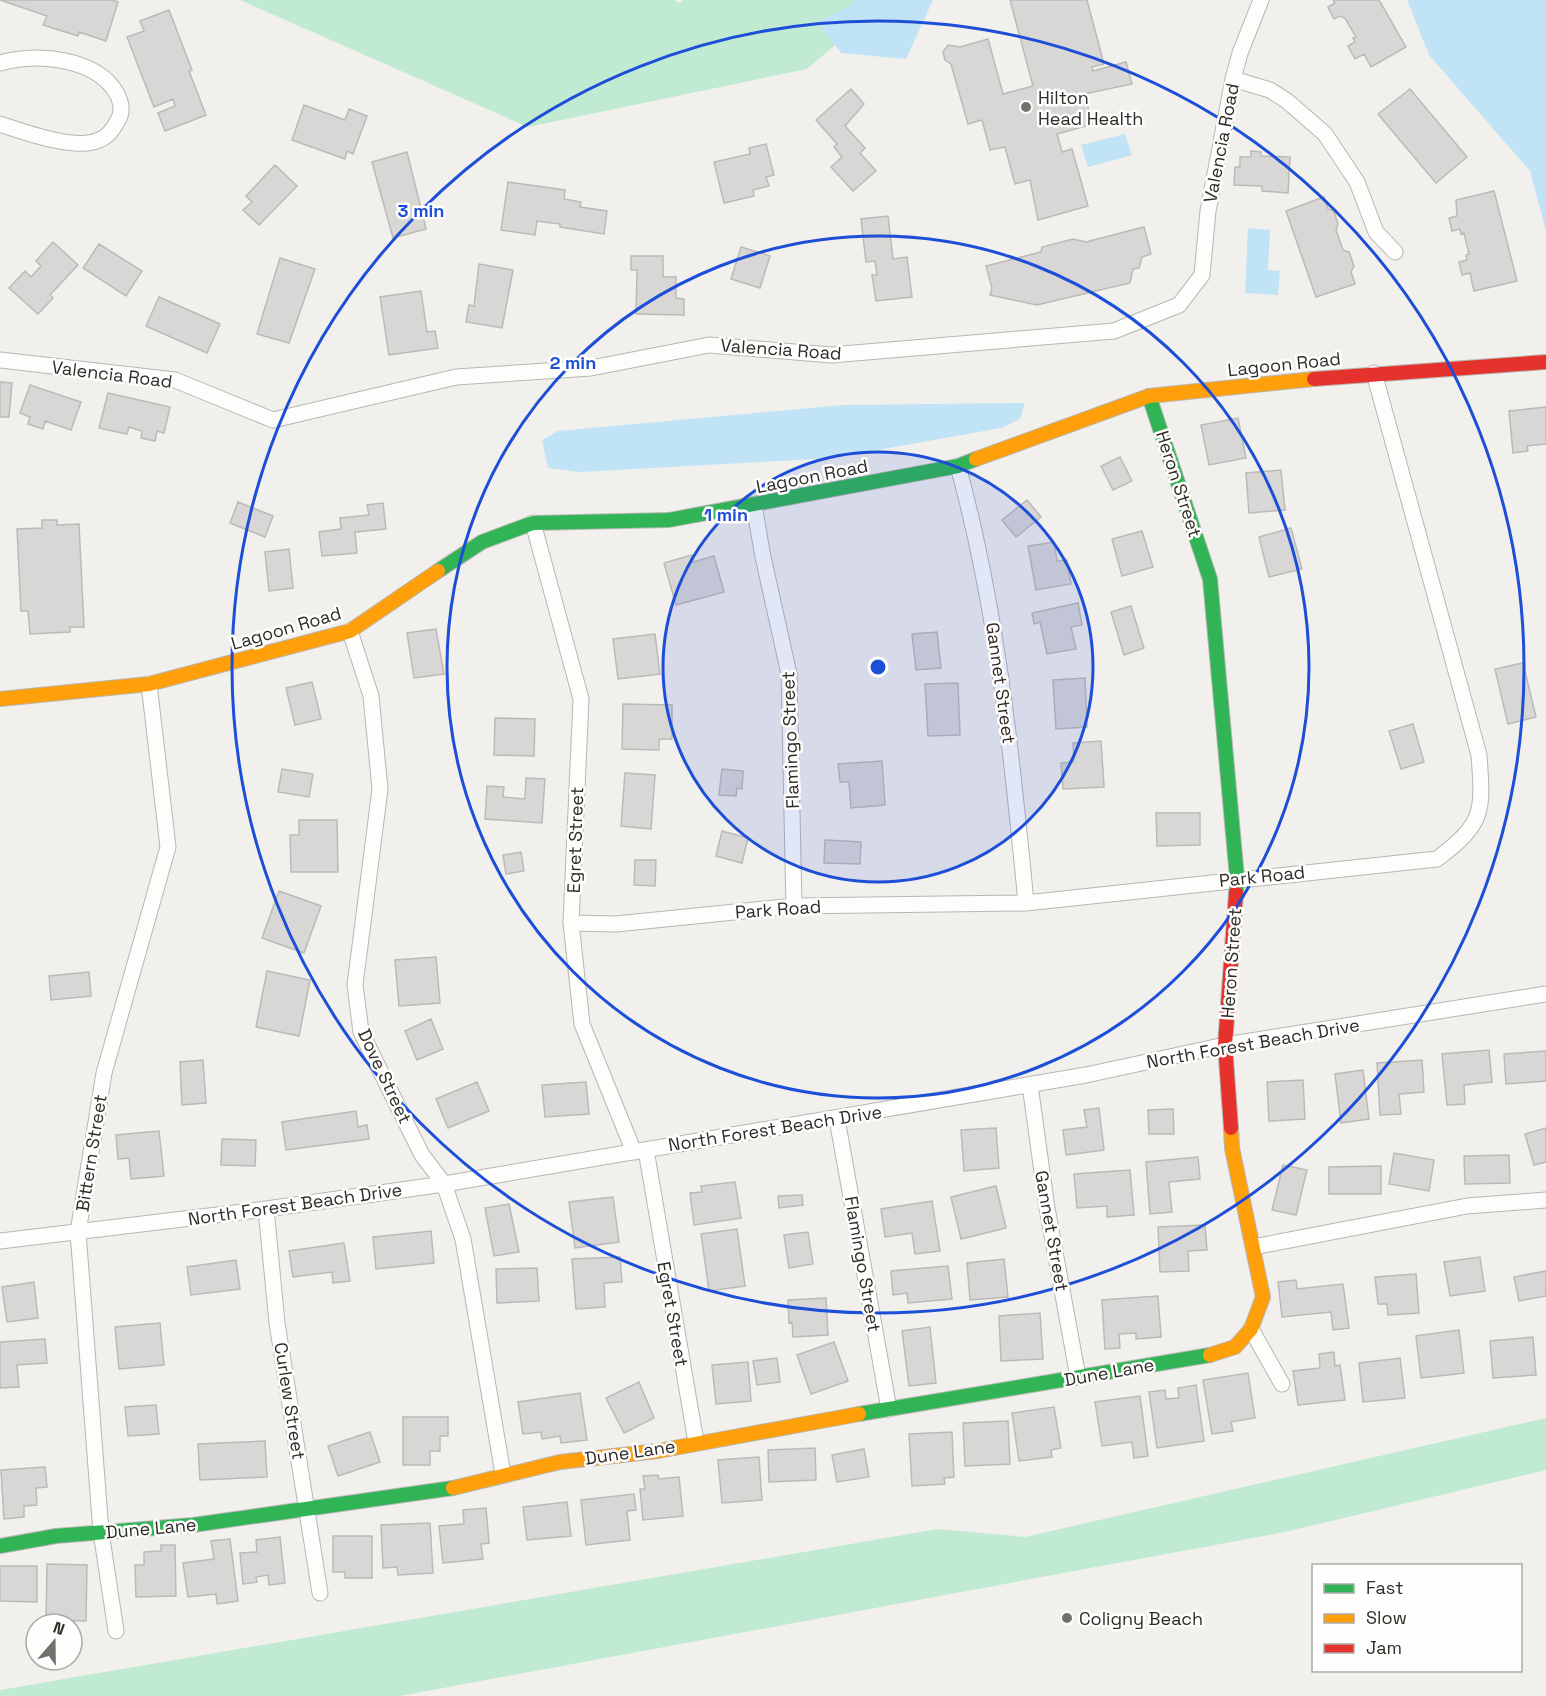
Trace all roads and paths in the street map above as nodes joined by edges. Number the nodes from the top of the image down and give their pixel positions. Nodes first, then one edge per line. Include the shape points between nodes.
1 (1261, 0) edge
2 (0, 63) edge
3 (1233, 79) junction
4 (0, 124) edge
5 (1395, 252) dead end
6 (0, 360) edge
7 (1546, 362) edge
8 (1374, 373) junction
9 (1149, 396) junction
10 (958, 466) junction
11 (754, 505) junction
12 (533, 524) junction
13 (350, 631) junction
14 (149, 684) junction
15 (0, 699) edge
16 (1237, 878) junction
17 (1026, 903) junction
18 (794, 906) junction
19 (571, 923) junction
20 (1546, 994) edge
21 (1224, 1045) junction
22 (1030, 1085) junction
23 (837, 1119) junction
24 (640, 1151) junction
25 (444, 1184) junction
26 (1546, 1200) edge
27 (266, 1209) junction
28 (78, 1232) junction
29 (0, 1241) edge
30 (1252, 1247) junction
31 (1251, 1329) junction
32 (1078, 1377) junction
33 (1282, 1384) dead end
34 (889, 1409) junction
35 (696, 1442) junction
36 (503, 1474) junction
37 (304, 1508) junction
38 (101, 1532) junction
39 (0, 1546) edge
40 (320, 1593) dead end
41 (116, 1631) dead end

1 - 3 street, Valencia Road
2 - 4 street via 44,59 94,71 111,84 120,100 121,115 112,131 99,141 52,139
3 - 5 street via 1270,90 1324,134 1357,182 1376,232
3 - 6 street, Valencia Road via 1208,211 1203,274 1179,305 1114,331 831,355 709,345 591,368 456,377 273,420 174,380
7 - 8 street, Lagoon Road
8 - 9 street, Lagoon Road
8 - 16 street, Park Road via 1479,754 1482,804 1466,837 1437,859
9 - 10 street, Lagoon Road
9 - 16 street, Heron Street via 1210,579
10 - 11 street, Lagoon Road
10 - 17 street, Gannet Street via 982,561 1002,670
11 - 12 street, Lagoon Road via 669,520
11 - 18 street, Flamingo Street via 789,674
12 - 13 street, Lagoon Road via 482,542
12 - 19 street, Egret Street via 580,699
13 - 14 street, Lagoon Road
13 - 25 street, Dove Street via 371,696 380,789 355,985 361,1032 422,1155
14 - 15 street, Lagoon Road
14 - 28 street, Bittern Street via 168,847 104,1074
16 - 17 street, Park Road
16 - 21 street, Heron Street
17 - 18 street, Park Road
18 - 19 street, Park Road via 616,924
19 - 24 street, Egret Street via 582,1024
20 - 21 street, North Forest Beach Drive
21 - 22 street, North Forest Beach Drive
21 - 30 street, Heron Street via 1232,1148
22 - 23 street, North Forest Beach Drive
22 - 32 street, Gannet Street via 1047,1208
23 - 24 street, North Forest Beach Drive
23 - 34 street, Flamingo Street
24 - 25 street, North Forest Beach Drive
24 - 35 street, Egret Street
25 - 27 street, North Forest Beach Drive
25 - 36 street, Dove Street via 463,1239
26 - 30 street via 1467,1206
27 - 28 street, North Forest Beach Drive
27 - 37 street, Curlew Street via 277,1323
28 - 29 street, North Forest Beach Drive
28 - 38 street, Bittern Street
30 - 31 street, Heron Street via 1263,1297
31 - 32 street, Dune Lane via 1235,1347 1219,1353
31 - 33 street
32 - 34 street, Dune Lane
34 - 35 street, Dune Lane
35 - 36 street, Dune Lane
36 - 37 street, Dune Lane via 455,1488
37 - 38 street, Dune Lane via 193,1525
37 - 40 street, Curlew Street
38 - 39 street, Dune Lane
38 - 41 street, Bittern Street

